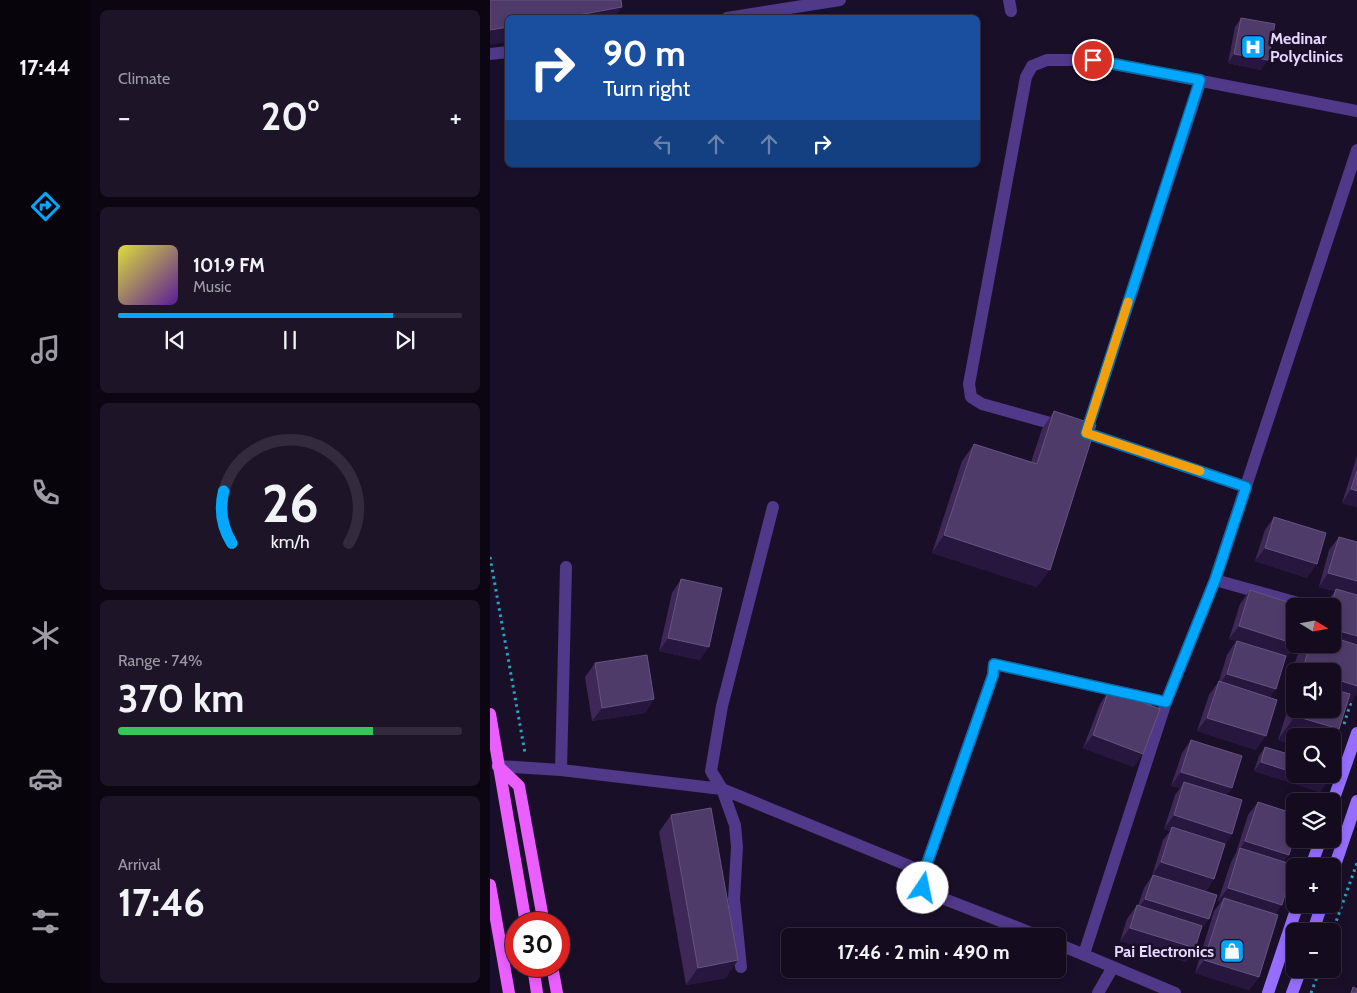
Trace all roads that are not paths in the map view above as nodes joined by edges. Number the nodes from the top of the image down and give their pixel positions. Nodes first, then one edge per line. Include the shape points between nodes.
1 (840, 0) edge
2 (746, 15) edge
3 (505, 52) edge
4 (490, 54) edge
5 (1200, 80) junction
6 (1357, 111) edge
7 (1357, 150) edge
8 (1086, 433) junction
9 (1246, 487) junction
10 (773, 507) dead end
11 (566, 567) dead end
12 (1215, 580) junction
13 (1286, 600) edge
14 (1166, 702) junction
15 (490, 714) edge
16 (1357, 733) edge
17 (498, 766) junction
18 (562, 770) junction
19 (722, 789) junction
20 (1336, 793) edge
21 (1357, 801) edge
22 (1337, 858) edge
23 (924, 872) junction
24 (490, 885) edge
25 (524, 912) edge
26 (542, 912) edge
27 (1295, 913) edge
28 (1019, 928) edge
29 (1066, 947) edge
30 (1084, 954) junction
31 (741, 967) dead end
32 (1113, 967) junction
33 (535, 977) edge
34 (554, 977) edge
35 (1297, 978) edge
36 (509, 993) edge
37 (537, 993) edge
38 (557, 993) edge
39 (1098, 993) edge
40 (1175, 993) edge
41 (1268, 993) edge
42 (1292, 993) edge

1 - 2 street
3 - 4 street
5 - 6 street
5 - 8 street
5 - 8 street via 1093,60 1064,59 1032,66 1026,77 968,384 971,397 982,404
7 - 9 street
8 - 9 street
9 - 12 street
10 - 19 street via 716,736 711,771
11 - 18 street
12 - 13 street
12 - 14 street
14 - 23 street via 994,664 993,675
14 - 30 street
15 - 17 main road
16 - 20 main road
17 - 18 street
17 - 25 main road
17 - 26 main road via 519,786
18 - 19 street
19 - 23 street
19 - 31 street via 735,825 734,899
21 - 22 main road
23 - 28 street via 923,888 934,895
24 - 36 main road
27 - 41 main road
29 - 30 street
30 - 32 street
32 - 39 street
32 - 40 street
33 - 37 main road
34 - 38 main road
35 - 42 main road

